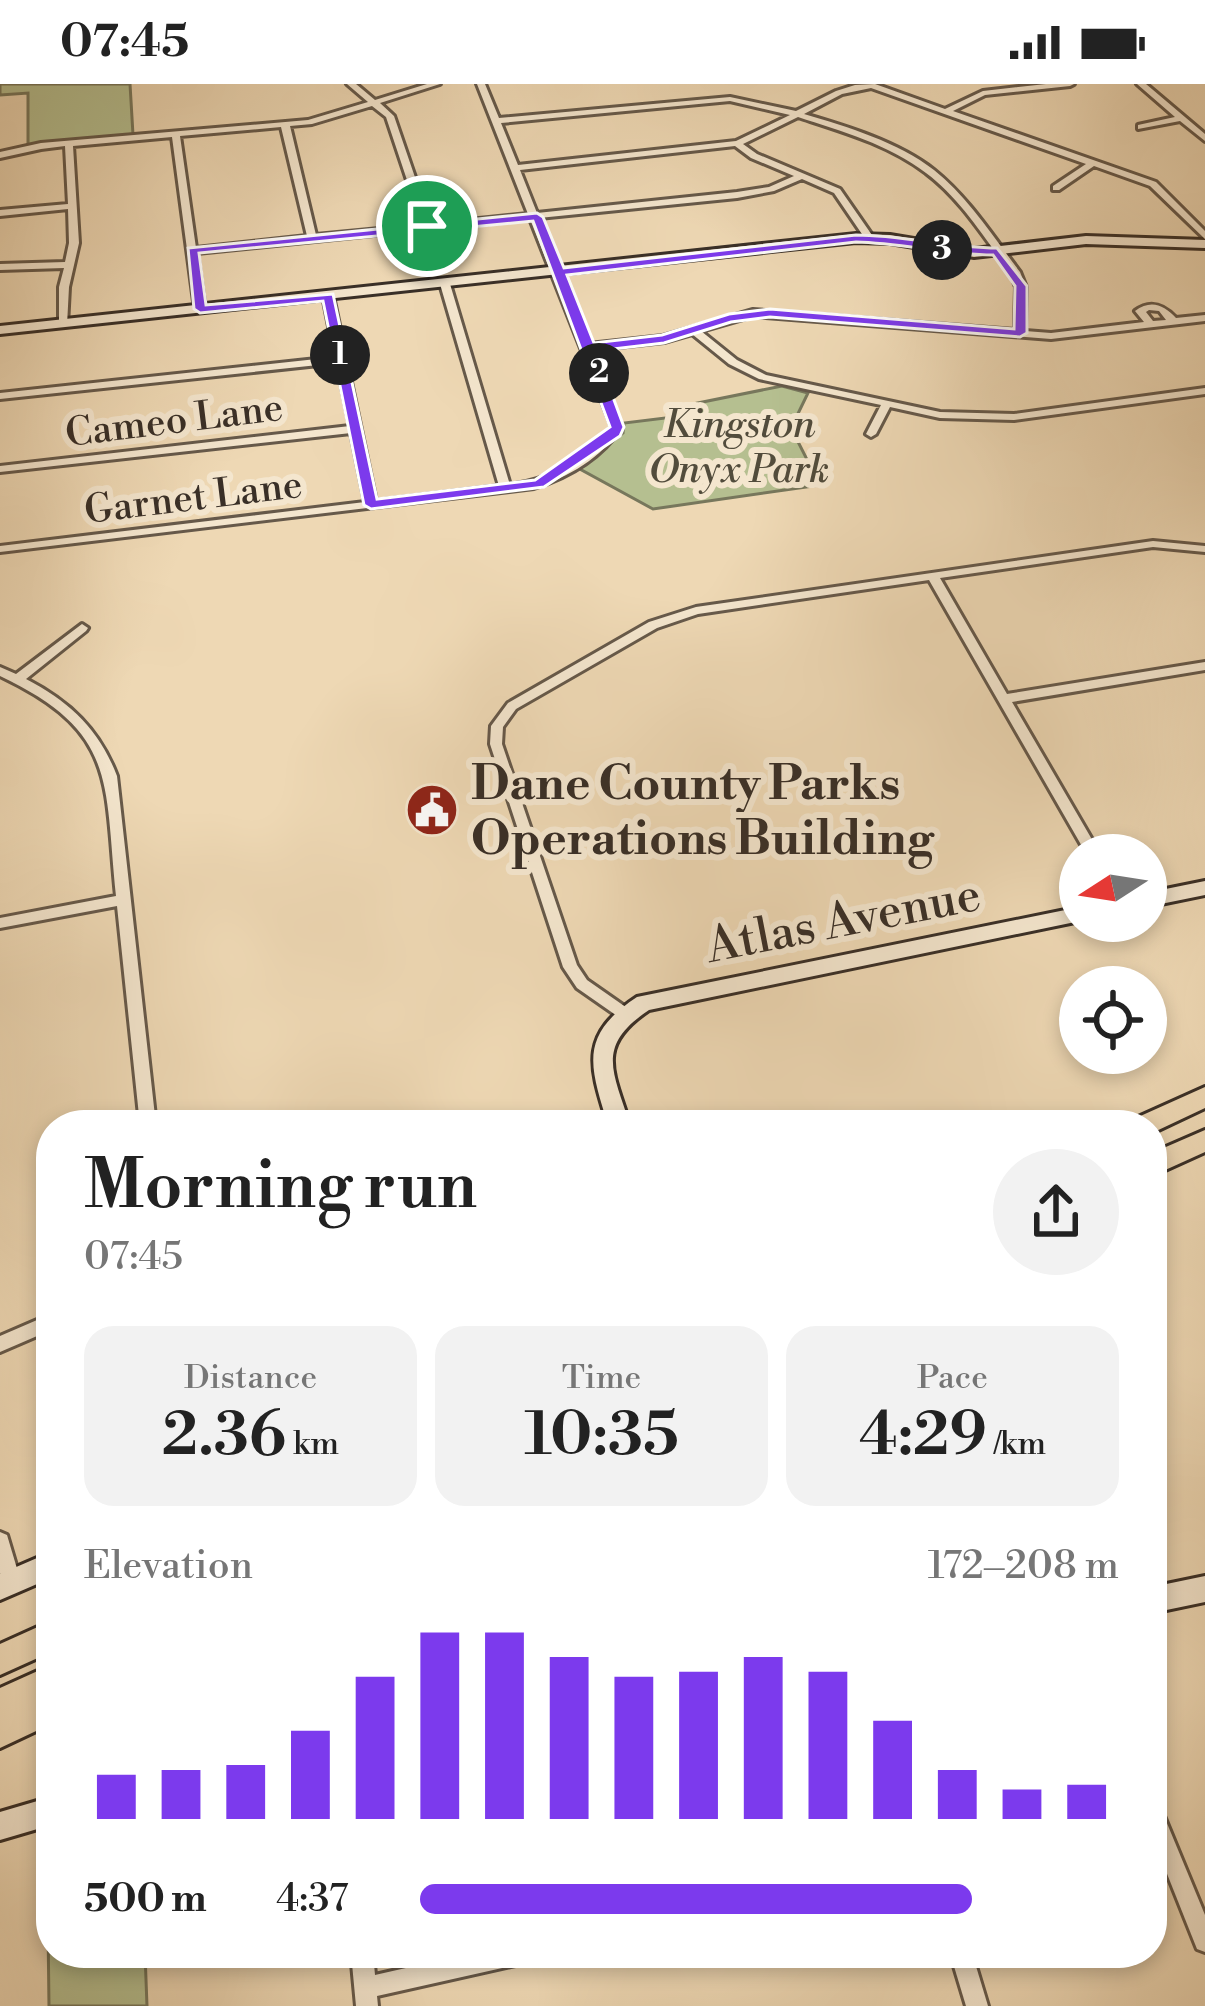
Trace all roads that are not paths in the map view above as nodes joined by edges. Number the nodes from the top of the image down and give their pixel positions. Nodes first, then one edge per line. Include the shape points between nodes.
1 (351, 84) edge
2 (436, 84) edge
3 (482, 84) edge
4 (1070, 84) edge
5 (1141, 84) edge
6 (868, 85) edge
7 (374, 104) junction
8 (945, 112) junction
9 (798, 116) junction
10 (1177, 119) junction
11 (497, 121) junction
12 (285, 125) junction
13 (1141, 127) dead end
14 (176, 135) junction
15 (1205, 138) edge
16 (737, 143) junction
17 (70, 144) junction
18 (0, 155) edge
19 (1093, 163) junction
20 (517, 168) junction
21 (802, 176) junction
22 (1056, 188) dead end
23 (73, 206) junction
24 (0, 213) edge
25 (537, 217) junction
26 (427, 226) junction
27 (312, 238) junction
28 (869, 238) junction
29 (1205, 240) edge
30 (1072, 242) junction
31 (192, 250) junction
32 (997, 251) junction
33 (1205, 254) edge
34 (70, 265) junction
35 (0, 267) edge
36 (559, 272) junction
37 (445, 284) junction
38 (328, 296) junction
39 (200, 309) junction
40 (1205, 318) edge
41 (64, 323) junction
42 (0, 330) edge
43 (695, 331) junction
44 (1020, 333) junction
45 (590, 347) junction
46 (341, 359) junction
47 (1205, 391) edge
48 (0, 396) edge
49 (886, 405) junction
50 (355, 429) junction
51 (871, 434) dead end
52 (0, 469) edge
53 (505, 488) junction
54 (371, 505) junction
55 (0, 549) edge
56 (1205, 549) edge
57 (932, 575) junction
58 (82, 628) dead end
59 (1205, 666) edge
60 (0, 671) edge
61 (17, 679) junction
62 (1004, 698) junction
63 (1082, 834) edge
64 (1205, 887) edge
65 (1167, 895) edge
66 (123, 900) junction
67 (1059, 918) edge
68 (0, 922) edge
69 (625, 1014) junction
70 (1205, 1097) edge
71 (146, 1110) edge
72 (615, 1110) edge
73 (1167, 1115) edge
74 (1205, 1140) edge
75 (1167, 1158) edge
76 (36, 1328) edge
77 (0, 1344) edge
78 (0, 1541) edge
79 (36, 1572) edge
80 (6, 1585) edge
81 (1205, 1589) edge
82 (1167, 1597) edge
83 (36, 1637) edge
84 (36, 1641) edge
85 (0, 1646) edge
86 (0, 1660) edge
87 (36, 1688) edge
88 (0, 1705) edge
89 (36, 1714) edge
90 (0, 1732) edge
91 (36, 1815) edge
92 (36, 1826) edge
93 (0, 1827) edge
94 (1167, 1848) edge
95 (1205, 1941) edge
96 (468, 1968) edge
97 (966, 1968) edge
98 (366, 1997) edge
99 (977, 2006) edge

1 - 7 street
2 - 7 street
3 - 11 street
4 - 8 street via 983,93
5 - 10 street
6 - 8 street
6 - 9 street
7 - 12 street
7 - 26 street via 390,116
8 - 19 street
9 - 11 street via 719,98
9 - 16 street
9 - 32 street via 929,170
10 - 13 street
10 - 15 street
11 - 20 street
12 - 14 street
12 - 27 street
14 - 17 street
14 - 31 street
16 - 20 street
16 - 21 street
17 - 18 street
17 - 23 street
19 - 22 street
19 - 29 street via 1162,189
20 - 25 street
21 - 25 street via 757,192
21 - 28 street via 837,191
23 - 24 street
23 - 34 street
25 - 26 street
25 - 36 street
26 - 27 street
27 - 31 street
28 - 32 street
28 - 36 street
29 - 30 street
30 - 32 street
30 - 33 street
31 - 39 street
32 - 44 street via 1021,286
34 - 35 street
34 - 41 street
36 - 37 street
36 - 45 street
37 - 38 street
37 - 53 street
38 - 39 street
38 - 46 street
39 - 41 street
40 - 44 street via 1062,336
41 - 42 street
43 - 44 street via 770,313
43 - 45 street
43 - 49 street via 752,373
45 - 53 street, Garnet Lane via 617,427 547,481
46 - 48 street
46 - 50 street
47 - 49 street via 1004,417
49 - 51 street
50 - 52 street, Cameo Lane
50 - 54 street
53 - 54 street, Garnet Lane
54 - 55 street, Garnet Lane
56 - 57 street via 1153,544
57 - 62 street
57 - 69 street via 664,620 503,717 496,744 570,967
58 - 61 street
59 - 62 street
60 - 61 street
61 - 66 street via 67,706 100,746
62 - 63 street
64 - 65 street
66 - 68 street
66 - 71 street
67 - 69 street, Atlas Avenue via 662,998
69 - 72 street via 602,1042
70 - 73 main road
74 - 75 main road
76 - 77 street
78 - 80 street
79 - 80 street
81 - 82 street
83 - 85 main road
84 - 86 main road
87 - 88 main road
89 - 90 main road
91 - 93 street
92 - 93 street
94 - 95 street
96 - 98 street
97 - 99 street

